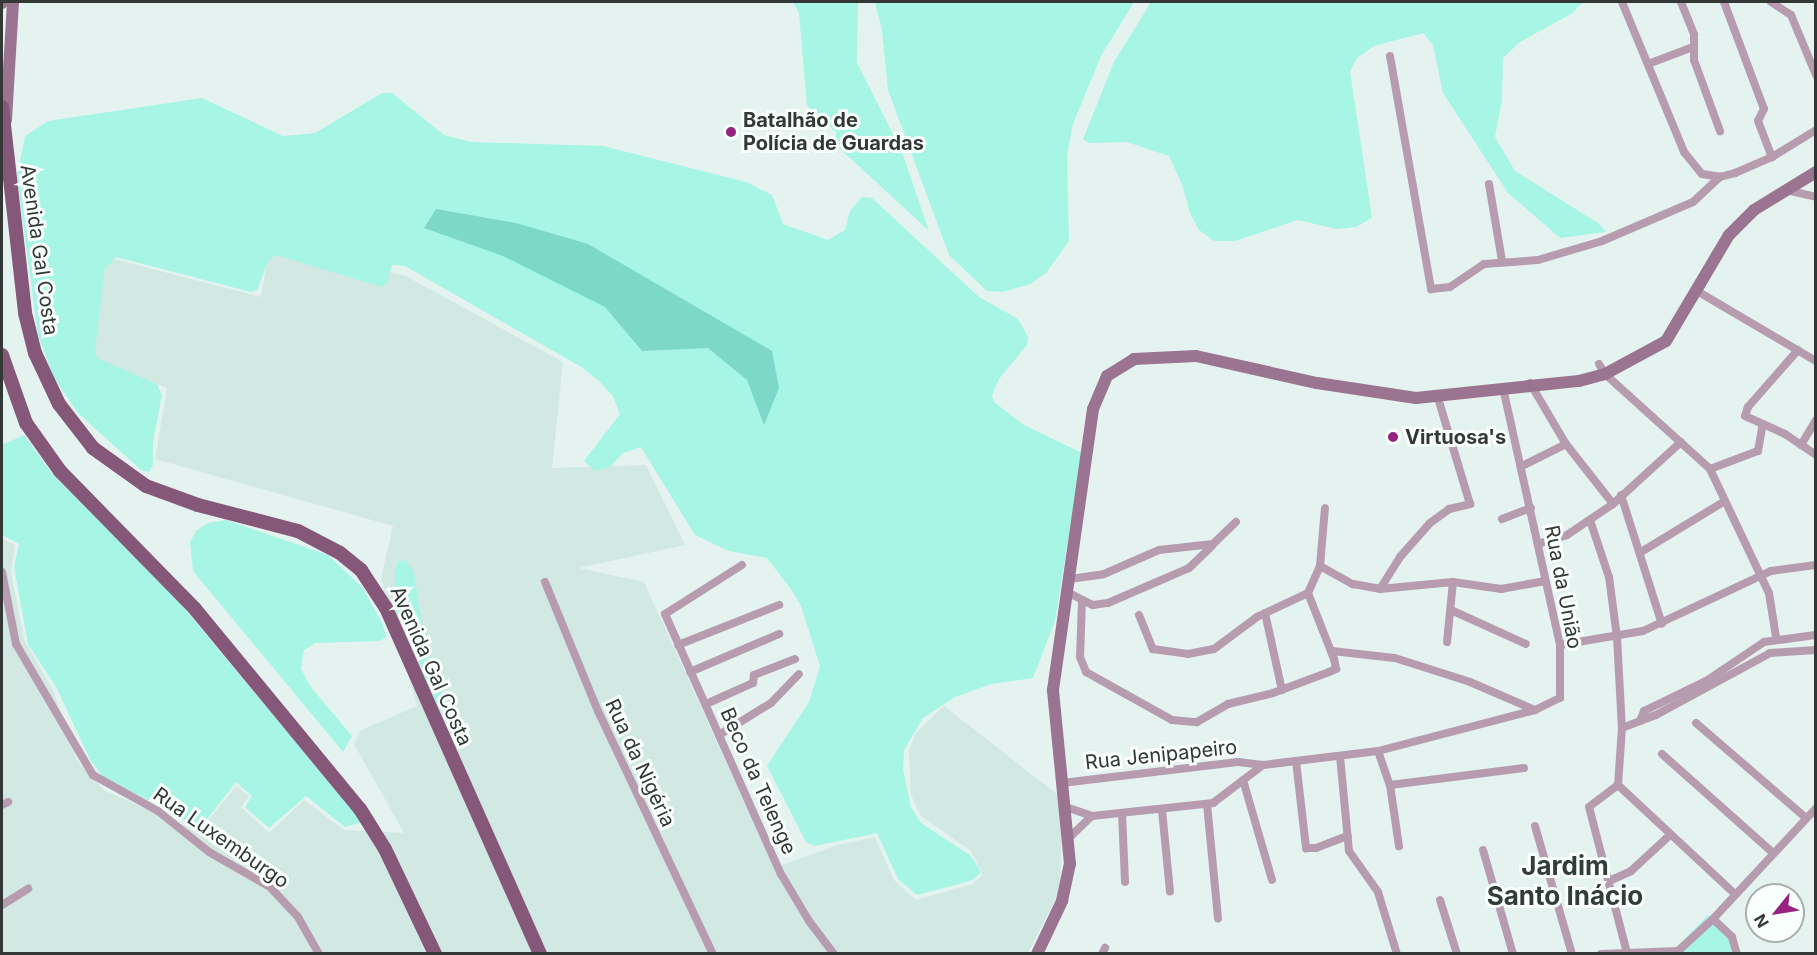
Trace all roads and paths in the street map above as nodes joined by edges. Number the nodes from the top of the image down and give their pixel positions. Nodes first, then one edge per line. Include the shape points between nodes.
1 (13, 2) edge
2 (1622, 2) edge
3 (1681, 2) edge
4 (1724, 2) edge
5 (1771, 2) edge
6 (1693, 47) junction
7 (1390, 56) dead end
8 (1648, 64) junction
9 (1815, 75) edge
10 (2, 107) edge
11 (1815, 130) edge
12 (1720, 131) dead end
13 (4, 136) junction
14 (1772, 157) junction
15 (1815, 172) edge
16 (1720, 177) junction
17 (1489, 184) dead end
18 (1786, 190) junction
19 (1815, 197) edge
20 (1502, 261) junction
21 (1697, 291) junction
22 (1798, 350) junction
23 (2, 355) edge
24 (1815, 361) edge
25 (1602, 369) junction
26 (1530, 383) junction
27 (1503, 387) junction
28 (1438, 398) junction
29 (1815, 420) edge
30 (1763, 424) junction
31 (1681, 442) junction
32 (1566, 444) junction
33 (1801, 444) junction
34 (1815, 455) edge
35 (1522, 466) junction
36 (1710, 469) junction
37 (1621, 495) junction
38 (1725, 501) junction
39 (1613, 504) junction
40 (1325, 508) dead end
41 (1530, 508) junction
42 (1502, 519) dead end
43 (1590, 520) junction
44 (1236, 522) dead end
45 (1213, 544) junction
46 (1538, 544) junction
47 (1641, 552) junction
48 (742, 565) dead end
49 (1815, 565) edge
50 (1320, 566) junction
51 (2, 572) edge
52 (1761, 575) junction
53 (1070, 579) junction
54 (1545, 581) junction
55 (545, 582) dead end
56 (1453, 582) junction
57 (1380, 589) junction
58 (1068, 592) junction
59 (1308, 593) junction
60 (1082, 602) junction
61 (779, 605) dead end
62 (1451, 610) junction
63 (1265, 613) junction
64 (1139, 615) dead end
65 (1662, 624) junction
66 (779, 634) dead end
67 (1815, 635) edge
68 (1617, 637) junction
69 (1776, 637) junction
70 (1447, 642) dead end
71 (1526, 644) dead end
72 (678, 645) junction
73 (1560, 645) junction
74 (1815, 650) edge
75 (1332, 651) junction
76 (795, 659) dead end
77 (690, 672) junction
78 (800, 674) dead end
79 (1282, 690) junction
80 (706, 705) junction
81 (1535, 710) junction
82 (1640, 721) junction
83 (1696, 723) dead end
84 (1622, 728) junction
85 (720, 735) junction
86 (1378, 751) junction
87 (1662, 754) dead end
88 (1340, 756) junction
89 (1296, 761) junction
90 (1263, 765) junction
91 (1524, 768) dead end
92 (1243, 780) junction
93 (1062, 783) junction
94 (1390, 785) junction
95 (1617, 785) junction
96 (1207, 804) junction
97 (1065, 807) junction
98 (1815, 808) edge
99 (1162, 810) junction
100 (1122, 813) junction
101 (1092, 816) junction
102 (1806, 818) junction
103 (1535, 826) dead end
104 (1670, 835) junction
105 (1348, 836) junction
106 (1070, 837) junction
107 (1399, 846) dead end
108 (1483, 850) dead end
109 (1772, 852) junction
110 (1272, 880) dead end
111 (1609, 881) junction
112 (1125, 882) dead end
113 (28, 889) dead end
114 (1170, 892) dead end
115 (1735, 894) junction
116 (1440, 900) dead end
117 (2, 904) edge
118 (1218, 918) dead end
119 (1713, 919) junction
120 (1679, 952) edge
121 (1628, 953) edge
122 (319, 954) edge
123 (435, 954) edge
124 (540, 954) edge
125 (713, 954) edge
126 (834, 954) edge
127 (1037, 954) edge
128 (1397, 954) edge
129 (1457, 954) edge
130 (1513, 954) edge
131 (1572, 954) edge
132 (1601, 954) edge
133 (1737, 954) edge

1 - 13 main road, Avenida Gal Costa
2 - 8 street
3 - 6 street via 1694,35
4 - 14 street via 1764,109 1758,121
5 - 9 street via 1791,15
6 - 8 street
6 - 12 street via 1694,60
7 - 20 street via 1427,286 1435,291 1450,287 1484,264
8 - 16 street via 1691,164 1702,174
10 - 13 main road
11 - 14 street
13 - 124 main road, Avenida Gal Costa via 25,313 35,353 59,404 93,448 146,486 198,505 298,531 340,553 369,579 386,608
14 - 16 street
15 - 18 main road
16 - 20 street via 1693,202 1602,241 1538,260
17 - 20 street
18 - 19 street
18 - 21 main road via 1754,210 1729,235
21 - 22 street
21 - 25 main road via 1666,341
22 - 24 street
22 - 30 street via 1748,406 1748,420
23 - 123 main road via 26,423 60,471 195,609 360,808 385,849
25 - 26 main road via 1578,381
25 - 31 street
26 - 27 main road
26 - 32 street
27 - 28 main road
27 - 35 street, Rua da União
28 - 53 main road via 1399,397 1324,384 1218,358 1154,357 1120,366 1107,376 1095,397
28 - 57 street via 1470,503 1440,515 1400,557
29 - 33 street
30 - 33 street
30 - 36 street via 1758,451
31 - 36 street
31 - 37 street
32 - 35 street
32 - 39 street
33 - 34 street
35 - 41 street, Rua da União
36 - 38 street
37 - 39 street
37 - 47 street
38 - 47 street
38 - 52 street
39 - 43 street
40 - 50 street
41 - 42 street
41 - 46 street, Rua da União
43 - 46 street via 1567,535
43 - 68 street via 1609,577
44 - 45 street
45 - 53 street via 1160,550 1104,574
45 - 60 street via 1197,562 1174,574 1107,603
46 - 54 street, Rua da União
47 - 65 street
48 - 72 street, Beco da Telenge via 665,614
49 - 52 street via 1781,568
50 - 57 street via 1353,584
50 - 59 street
51 - 122 street, Rua Luxemburgo via 16,644 93,774 158,811 209,852 270,887 298,917
52 - 65 street
52 - 69 street via 1769,592
53 - 58 main road
54 - 56 street via 1501,589
54 - 73 street, Rua da União
55 - 125 street, Rua da Nigéria via 603,722
56 - 57 street
56 - 62 street
58 - 60 street
58 - 93 main road via 1053,690
59 - 63 street
59 - 75 street
60 - 79 street via 1080,657 1086,672 1163,716 1190,724 1228,704
61 - 72 street
62 - 70 street
62 - 71 street
63 - 64 street via 1219,647 1188,654 1153,649
63 - 79 street
65 - 68 street
66 - 77 street
67 - 69 street
68 - 73 street
68 - 84 street
69 - 82 street via 1647,709
72 - 77 street, Beco da Telenge
73 - 81 street, Rua da União via 1560,698
74 - 82 street via 1770,653
75 - 79 street via 1336,669
75 - 81 street via 1415,664
76 - 80 street via 754,675 753,683
77 - 80 street, Beco da Telenge
78 - 85 street via 771,703
80 - 85 street, Beco da Telenge
81 - 86 street, Rua Jenipapeiro
82 - 84 street
83 - 102 street
84 - 95 street
85 - 126 street, Beco da Telenge via 781,874
86 - 88 street, Rua Jenipapeiro
86 - 94 street
87 - 109 street
88 - 89 street, Rua Jenipapeiro
88 - 105 street
89 - 90 street, Rua Jenipapeiro
89 - 105 street via 1305,845 1311,850
90 - 92 street
90 - 93 street, Rua Jenipapeiro via 1238,762
91 - 94 street
92 - 96 street via 1229,795
92 - 110 street
93 - 97 main road
94 - 107 street
95 - 104 street
95 - 111 street via 1590,804
96 - 99 street
96 - 118 street
97 - 101 street
97 - 106 main road
98 - 102 street
99 - 100 street
99 - 114 street
100 - 101 street
100 - 112 street
101 - 106 street
102 - 109 street
103 - 131 street
104 - 111 street via 1631,871
104 - 115 street
105 - 128 street via 1352,858 1372,882
106 - 127 main road via 1070,864 1062,901
108 - 130 street
109 - 115 street
111 - 121 street
113 - 117 street
115 - 119 street
116 - 129 street
119 - 120 street
119 - 133 street via 1732,937
120 - 121 street
121 - 132 street

